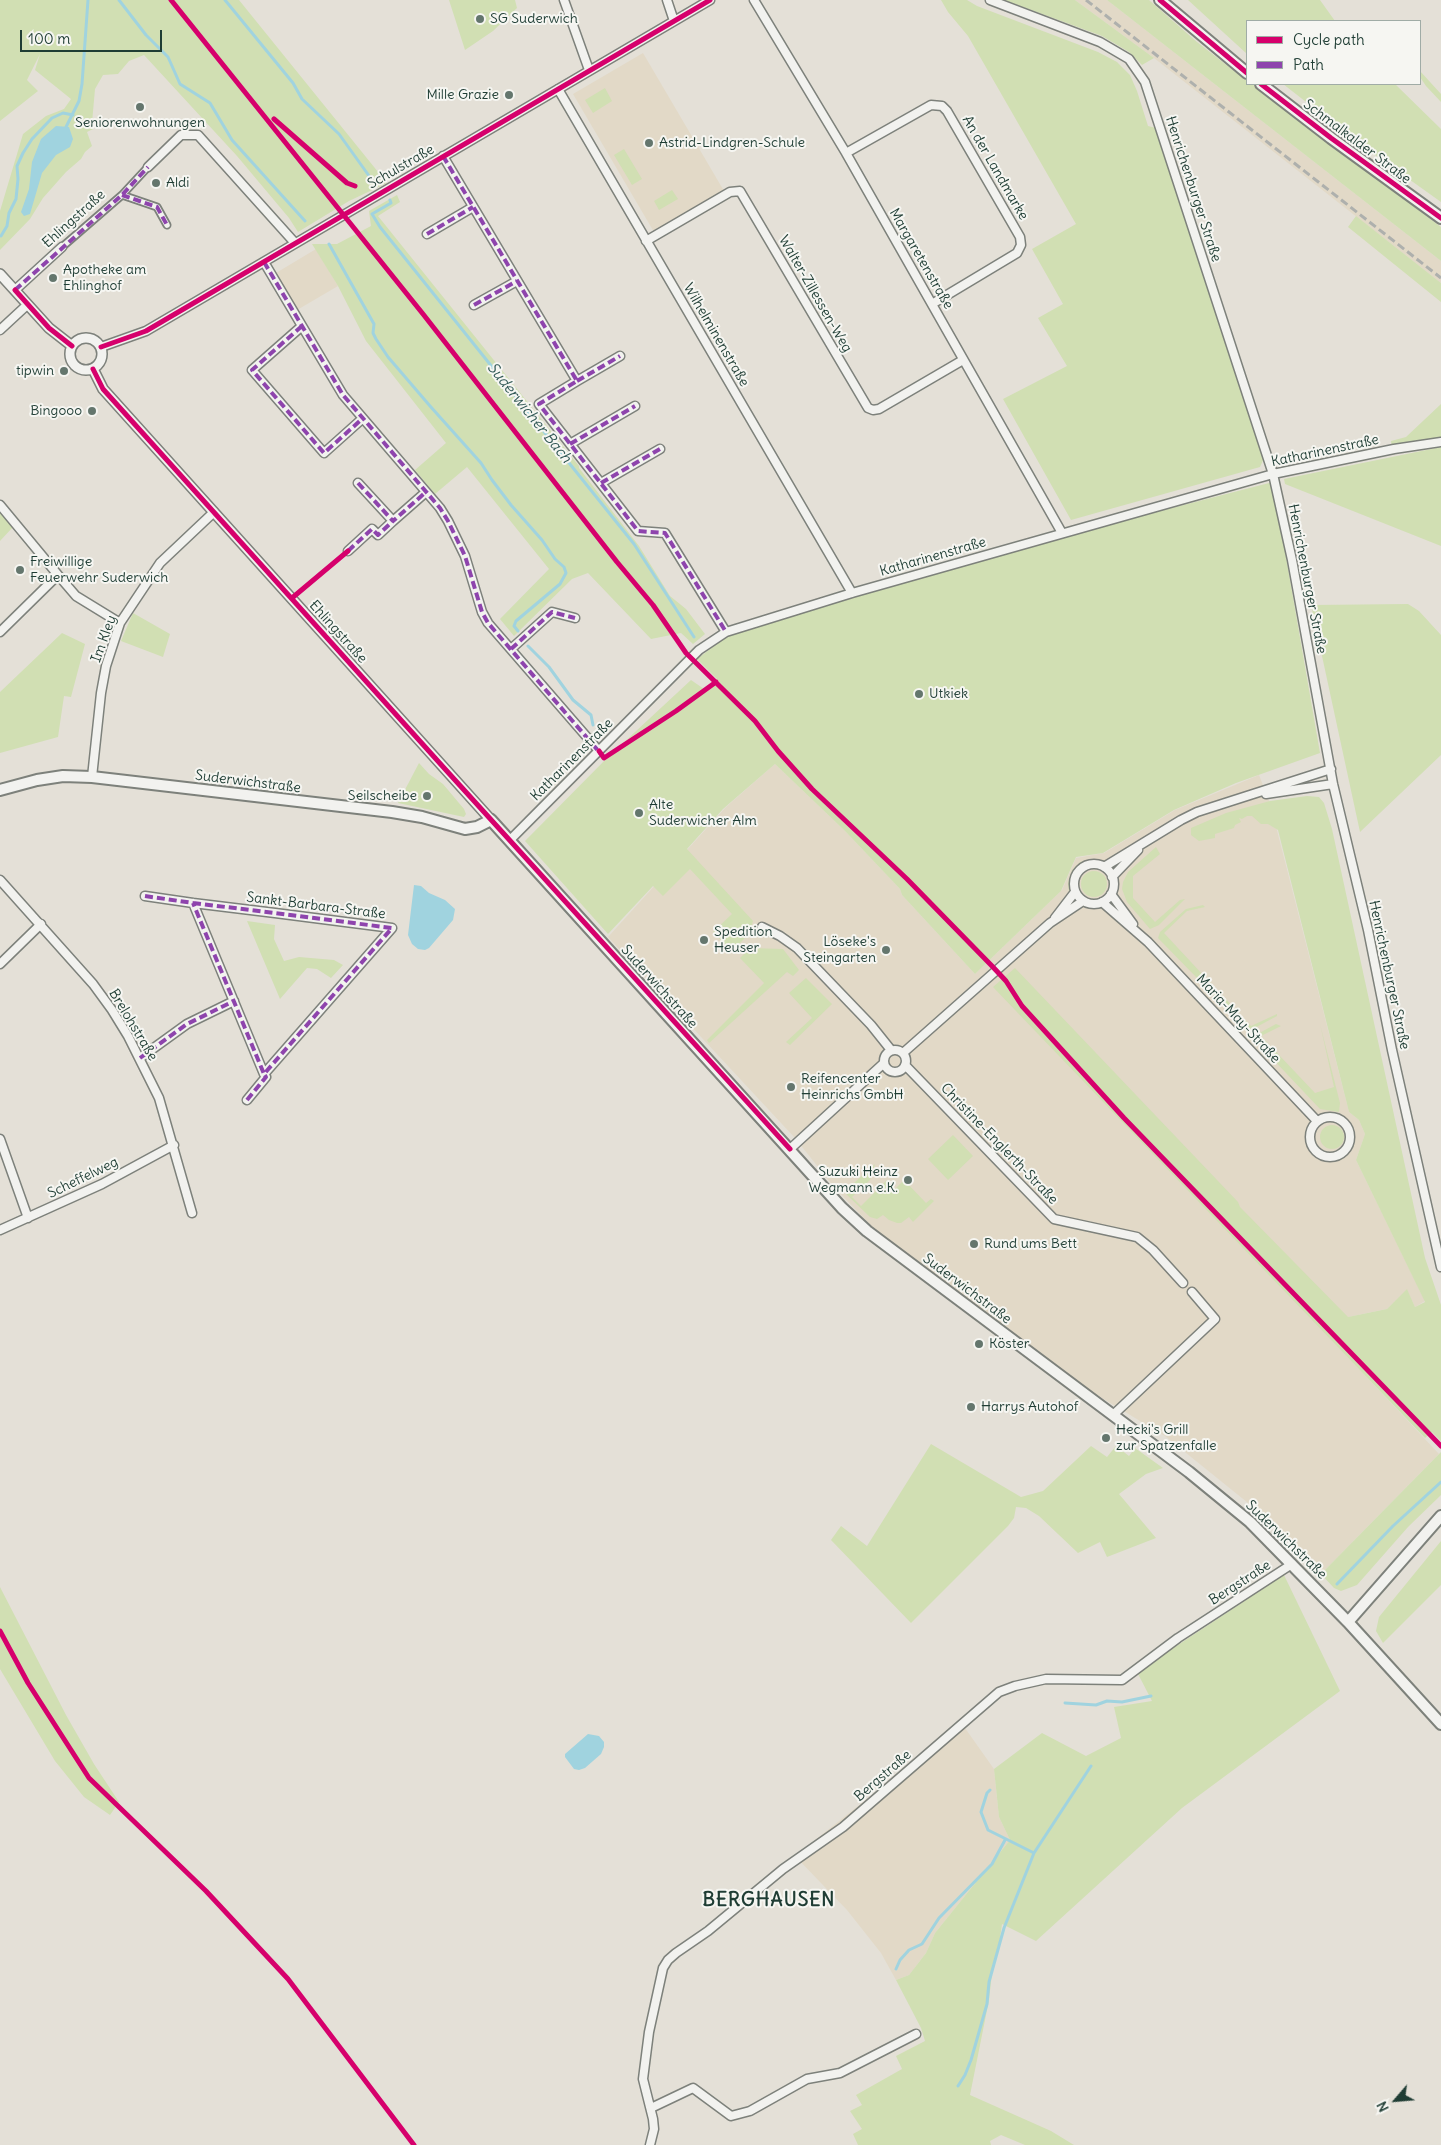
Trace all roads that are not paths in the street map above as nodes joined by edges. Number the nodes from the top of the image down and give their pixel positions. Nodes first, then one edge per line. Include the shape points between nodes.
1 (564, 0) edge
2 (667, 0) edge
3 (710, 0) edge
4 (754, 0) edge
5 (990, 0) edge
6 (1160, 0) edge
7 (674, 20) junction
8 (589, 70) junction
9 (1246, 72) edge
10 (1262, 85) edge
11 (558, 89) junction
12 (846, 153) junction
13 (443, 156) junction
14 (148, 167) joint
15 (122, 195) junction
16 (473, 206) junction
17 (1441, 218) edge
18 (168, 226) dead end
19 (427, 234) dead end
20 (646, 241) junction
21 (295, 243) junction
22 (62, 247) joint
23 (264, 262) junction
24 (0, 274) edge
25 (517, 281) junction
26 (15, 290) junction
27 (932, 304) junction
28 (27, 305) junction
29 (474, 305) dead end
30 (302, 326) junction
31 (0, 330) edge
32 (72, 346) junction
33 (101, 347) junction
34 (620, 356) dead end
35 (963, 360) junction
36 (93, 369) junction
37 (577, 381) junction
38 (635, 406) dead end
39 (362, 419) junction
40 (1441, 442) edge
41 (570, 444) junction
42 (660, 449) dead end
43 (1273, 474) junction
44 (358, 483) dead end
45 (601, 483) junction
46 (426, 492) junction
47 (0, 505) edge
48 (214, 512) junction
49 (392, 521) junction
50 (1062, 533) junction
51 (348, 550) dead end
52 (58, 576) junction
53 (852, 593) junction
54 (575, 618) dead end
55 (120, 623) junction
56 (0, 632) edge
57 (726, 632) junction
58 (511, 649) junction
59 (599, 751) junction
60 (1331, 769) junction
61 (92, 777) junction
62 (1333, 784) junction
63 (0, 790) edge
64 (1244, 797) junction
65 (491, 820) junction
66 (1152, 837) junction
67 (510, 840) junction
68 (1104, 867) junction
69 (1112, 877) junction
70 (0, 880) edge
71 (1075, 892) junction
72 (1111, 894) junction
73 (145, 896) dead end
74 (1083, 901) junction
75 (1102, 902) junction
76 (193, 903) junction
77 (1050, 923) junction
78 (41, 924) junction
79 (762, 927) dead end
80 (1140, 934) junction
81 (0, 964) edge
82 (234, 1001) junction
83 (891, 1050) junction
84 (903, 1053) junction
85 (140, 1058) junction
86 (884, 1063) junction
87 (905, 1065) junction
88 (264, 1074) junction
89 (247, 1100) dead end
90 (1317, 1121) junction
91 (0, 1139) edge
92 (174, 1145) junction
93 (790, 1150) junction
94 (192, 1213) dead end
95 (28, 1218) junction
96 (0, 1230) edge
97 (1441, 1267) edge
98 (1183, 1283) dead end
99 (1192, 1292) dead end
100 (1113, 1415) junction
101 (1441, 1516) edge
102 (1292, 1564) junction
103 (1348, 1622) junction
104 (1441, 1724) edge
105 (916, 2034) dead end
106 (651, 2108) junction
107 (650, 2145) edge

1 - 8 street
2 - 7 street
3 - 7 street, Schulstraße
4 - 12 street, Margaretenstraße
5 - 43 street, Henrichenburger Straße via 1100,42 1129,59 1145,82
6 - 9 main road
7 - 8 street, Schulstraße
8 - 11 street, Schulstraße
10 - 17 main road, Schmalkalder Straße
11 - 13 street, Schulstraße
11 - 20 street, Wilhelminenstraße
12 - 27 street, Margaretenstraße
12 - 27 street, An der Landmarke via 931,105 942,106 1020,237 1022,245 1018,253
13 - 16 street
13 - 21 street, Schulstraße
14 - 15 street, Ehlingstraße
14 - 21 street via 181,135 198,135
15 - 18 street via 157,207
15 - 22 street, Ehlingstraße
16 - 19 street
16 - 25 street
20 - 35 street, Walter-Zillessen-Weg via 730,192 740,192 868,408 879,409
20 - 53 street, Wilhelminenstraße
21 - 23 street, Schulstraße
22 - 26 street, Ehlingstraße
23 - 30 street
23 - 33 street, Schulstraße via 146,330
24 - 26 street
25 - 29 street
25 - 37 street
26 - 28 street
27 - 35 street, Margaretenstraße
28 - 31 street
28 - 32 street
30 - 39 street via 343,395
30 - 39 street via 252,370 324,453
32 - 33 street via 80,339 90,338
32 - 36 street via 72,362 81,369
33 - 36 street via 102,356
34 - 37 street
35 - 50 street, Margaretenstraße
36 - 48 street, Ehlingstraße via 103,389
37 - 41 street via 539,404
38 - 41 street
39 - 46 street
40 - 43 street, Katharinenstraße
41 - 45 street
42 - 45 street
43 - 50 street, Katharinenstraße
43 - 60 street, Henrichenburger Straße
44 - 49 street
45 - 57 street via 638,532 665,533
46 - 49 street
46 - 58 street via 459,542 482,612
47 - 52 street
48 - 55 street, Im Kley via 160,563
48 - 65 street, Ehlingstraße
49 - 51 street via 378,535 372,529
50 - 53 street, Katharinenstraße
52 - 55 street via 76,596
52 - 56 street
53 - 57 street, Katharinenstraße
54 - 58 street via 552,612
55 - 61 street, Im Kley via 101,693
57 - 59 street, Katharinenstraße via 699,650
58 - 59 street
59 - 67 street, Katharinenstraße
60 - 62 street, Henrichenburger Straße
60 - 64 street
61 - 63 main road, Suderwichstraße via 63,776
61 - 65 main road, Suderwichstraße via 392,812 465,829 477,828
62 - 64 street
62 - 97 street, Henrichenburger Straße
64 - 66 street via 1197,812
65 - 67 main road, Ehlingstraße
66 - 68 street
66 - 69 street
67 - 93 main road, Suderwichstraße
68 - 69 street
68 - 71 street via 1093,864 1079,871 1075,877
69 - 72 street
70 - 78 street, Brelohstraße
71 - 74 street
71 - 77 street
72 - 75 street
72 - 80 street, Maria-May-Straße
73 - 76 street, Sankt-Barbara-Straße
74 - 75 street via 1090,904
74 - 77 street
75 - 80 street, Maria-May-Straße
76 - 82 street
76 - 88 street, Sankt-Barbara-Straße via 392,928
77 - 84 street
78 - 81 street
78 - 85 street, Brelohstraße via 98,991
79 - 83 street via 797,948
80 - 90 street, Maria-May-Straße
82 - 85 street via 187,1024
82 - 88 street
83 - 84 street
83 - 86 street
84 - 87 street
85 - 92 street, Brelohstraße via 159,1098
86 - 87 street via 894,1072
86 - 93 street
87 - 98 street, Christine-Englerth-Straße via 1054,1219 1137,1237
88 - 89 street, Sankt-Barbara-Straße via 266,1077
90 - 90 street via 1310,1134 1313,1148 1326,1157 1344,1152 1351,1140 1348,1126 1330,1116
91 - 95 street
92 - 94 street, Brelohstraße
92 - 95 street, Scheffelweg via 102,1184
93 - 100 main road, Suderwichstraße via 867,1231
95 - 96 street, Scheffelweg
99 - 100 street via 1215,1319
100 - 102 main road, Suderwichstraße via 1250,1522
101 - 103 main road
102 - 103 main road, Suderwichstraße
102 - 106 street, Bergstraße via 1178,1638 1122,1680 1046,1679 999,1692 843,1827 790,1864 708,1932 676,1953 663,1968 649,2032 643,2079
103 - 104 main road, Suderwichstraße
105 - 106 street via 840,2073 807,2079 750,2110 731,2116 693,2088
106 - 107 street, Bergstraße via 654,2129

